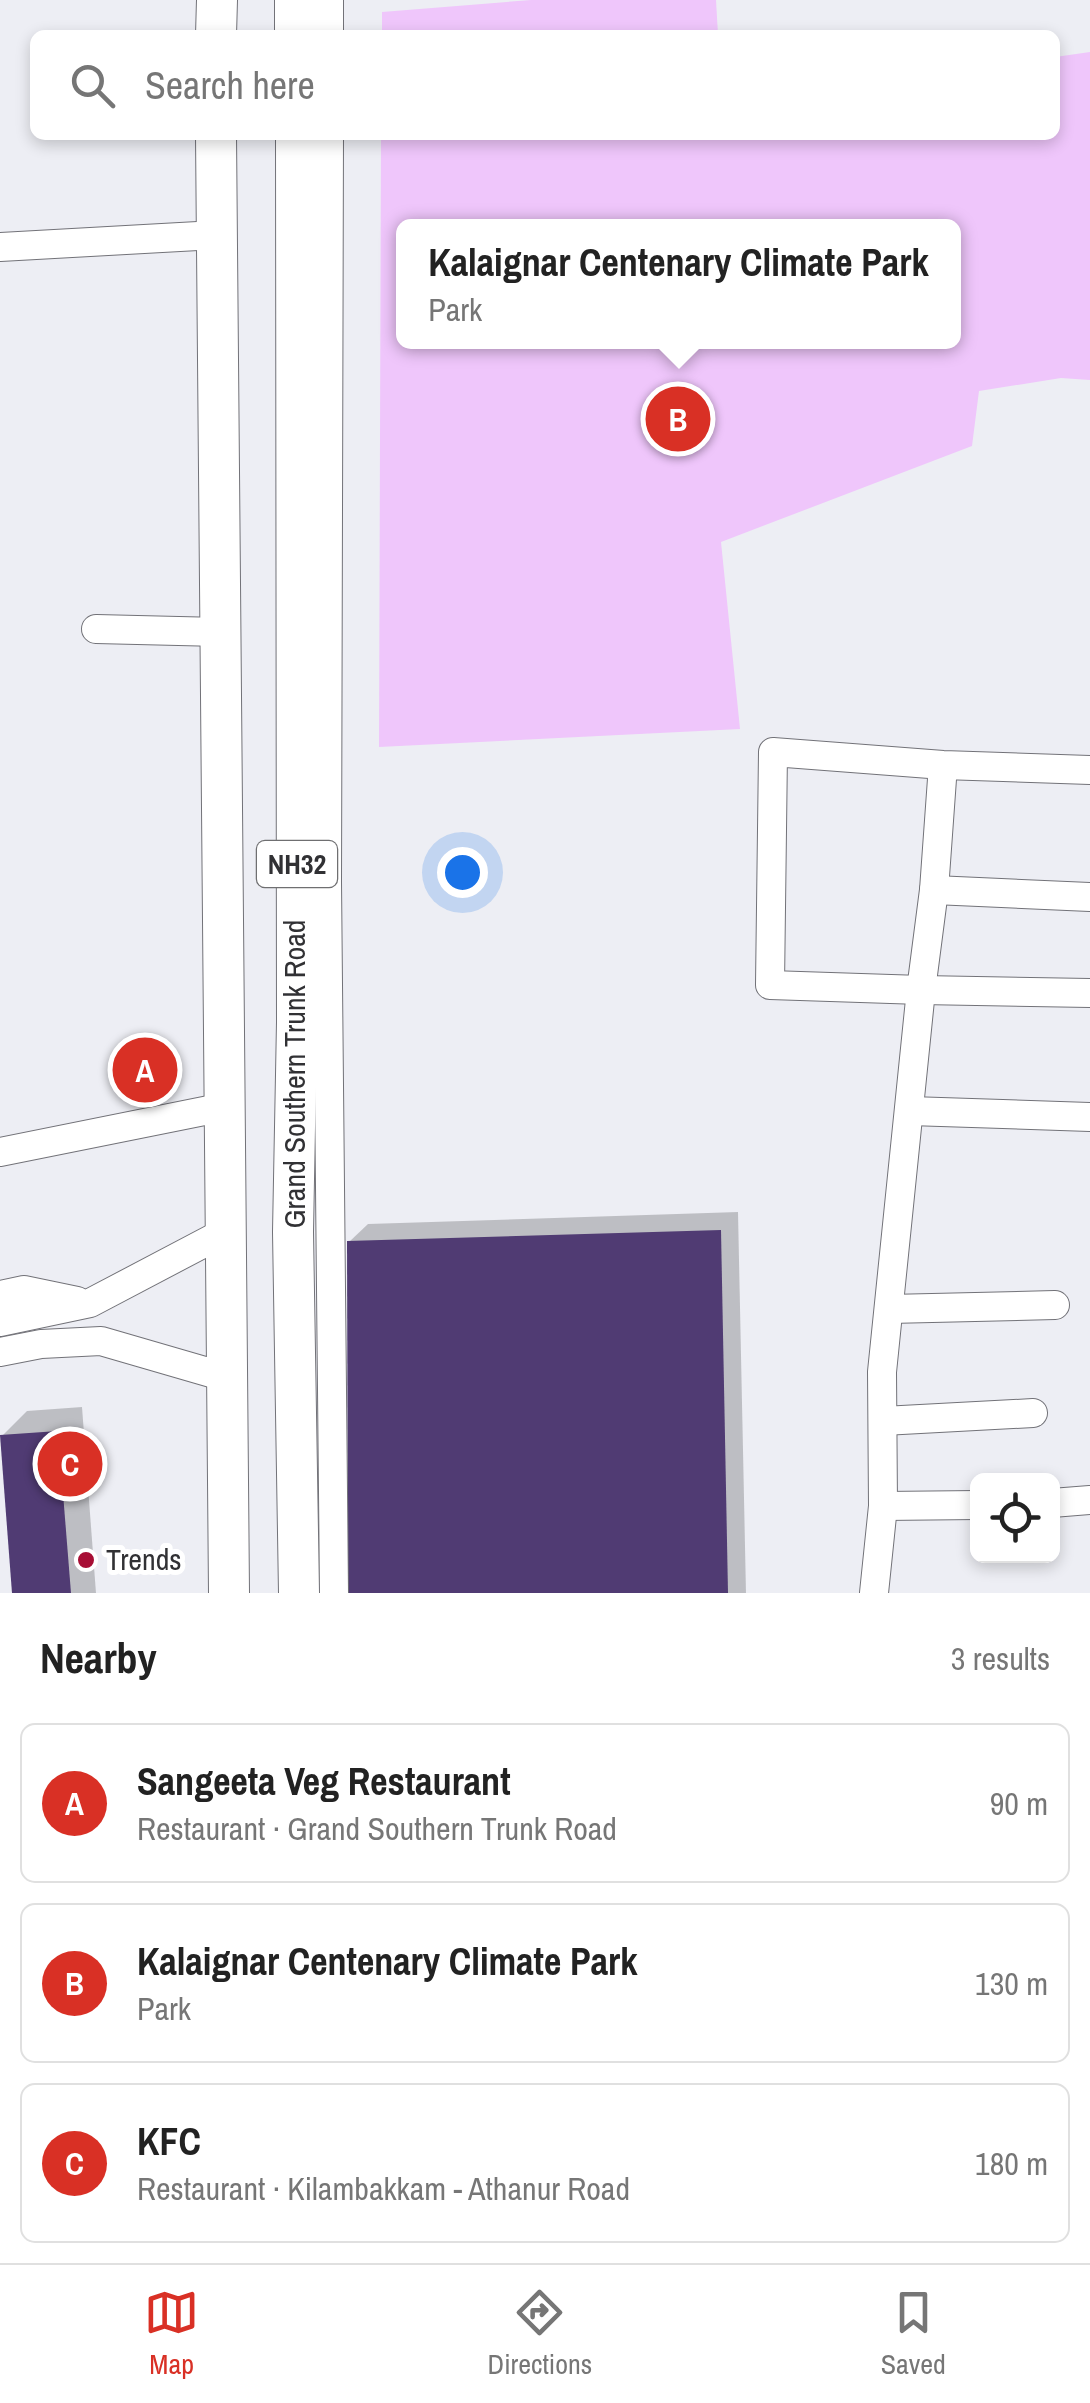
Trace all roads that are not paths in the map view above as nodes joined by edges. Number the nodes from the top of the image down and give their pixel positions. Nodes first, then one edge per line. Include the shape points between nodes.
1 (216, 0) edge
2 (295, 0) edge
3 (328, 0) edge
4 (216, 30) edge
5 (295, 30) edge
6 (329, 30) edge
7 (216, 140) edge
8 (296, 140) edge
9 (329, 140) edge
10 (216, 235) junction
11 (0, 247) edge
12 (96, 630) dead end
13 (220, 632) junction
14 (944, 765) junction
15 (1090, 770) edge
16 (934, 890) junction
17 (1090, 896) edge
18 (921, 990) junction
19 (1090, 993) edge
20 (224, 1107) junction
21 (910, 1111) junction
22 (1090, 1117) edge
23 (0, 1152) edge
24 (225, 1232) junction
25 (0, 1295) edge
26 (90, 1304) junction
27 (1055, 1306) dead end
28 (888, 1309) junction
29 (0, 1322) edge
30 (101, 1340) junction
31 (0, 1352) edge
32 (0, 1372) edge
33 (225, 1378) junction
34 (1032, 1413) dead end
35 (882, 1421) junction
36 (1090, 1500) edge
37 (1060, 1502) edge
38 (884, 1506) junction
39 (970, 1506) edge
40 (228, 1593) edge
41 (299, 1593) edge
42 (334, 1593) edge
43 (874, 1593) edge

1 - 4 highway
2 - 5 highway
3 - 6 street
7 - 10 highway, NH32
8 - 41 highway, Grand Southern Trunk Road / NH32 via 293,1232
9 - 42 street
10 - 11 street
10 - 13 highway, NH32
12 - 13 street
13 - 20 highway, NH32
14 - 15 street
14 - 16 street
14 - 18 street via 773,752 770,985
16 - 17 street
16 - 18 street
18 - 19 street
18 - 21 street
20 - 23 street
20 - 24 highway, NH32
21 - 22 street
21 - 28 street
24 - 26 street
24 - 33 highway, NH32
25 - 26 street via 24,1290
26 - 29 street
27 - 28 street
28 - 35 street
30 - 31 street
30 - 32 street
30 - 33 street
33 - 40 highway, NH32
34 - 35 street
35 - 38 street
36 - 37 street
38 - 39 street
38 - 43 street

